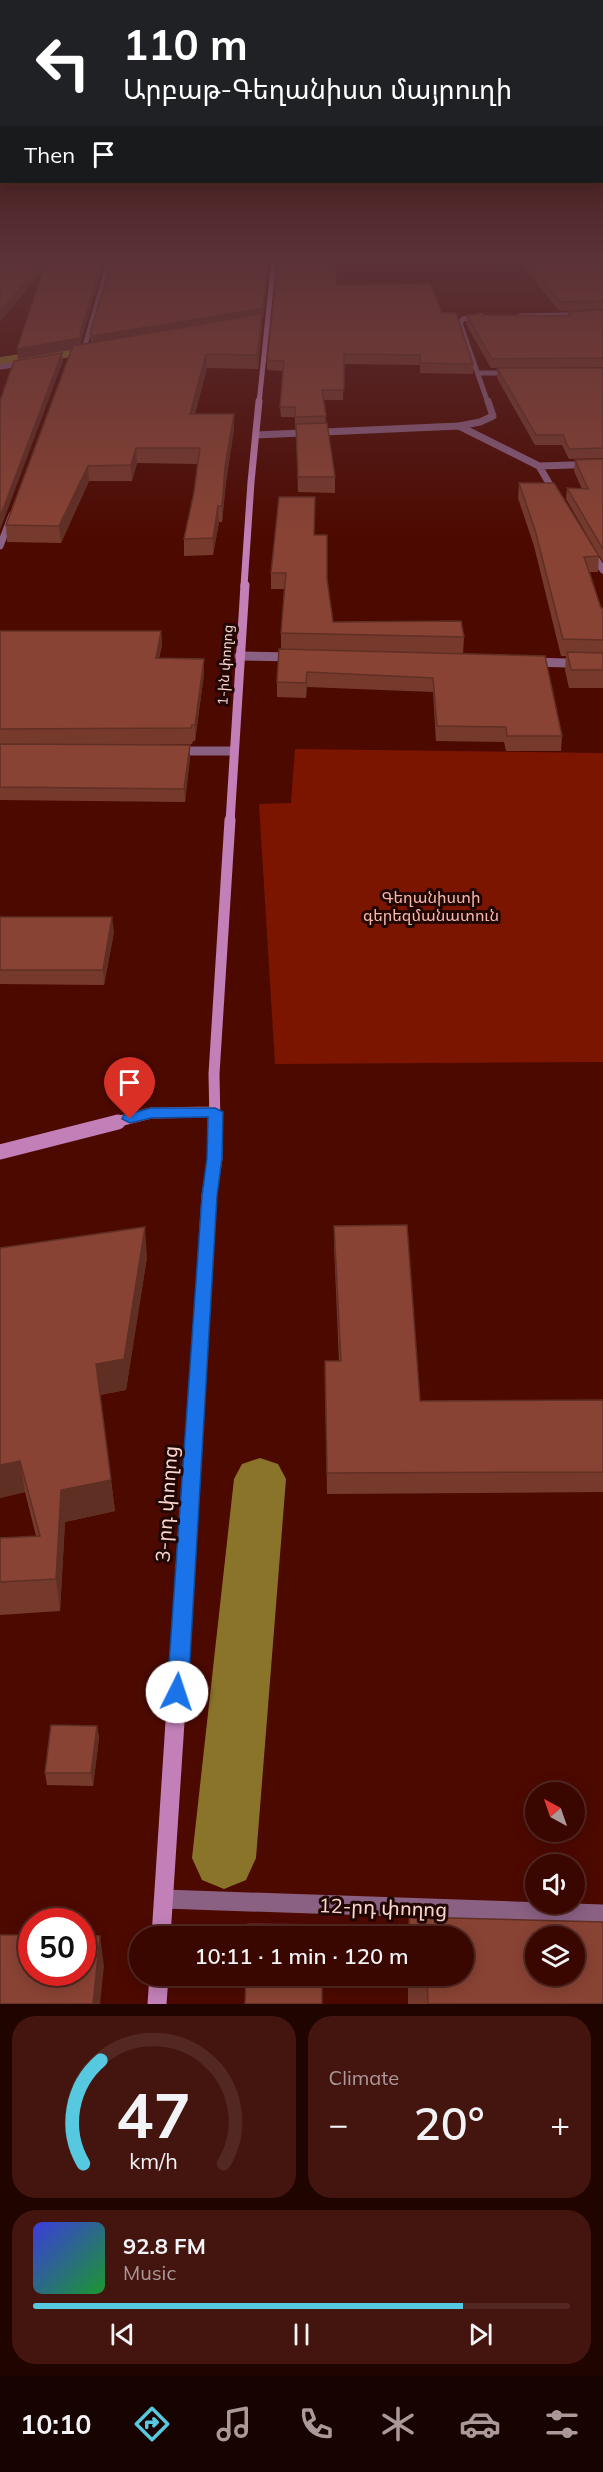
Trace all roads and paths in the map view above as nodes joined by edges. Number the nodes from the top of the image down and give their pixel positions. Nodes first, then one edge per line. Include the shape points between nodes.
1 (91, 353) edge
2 (265, 353) edge
3 (471, 353) edge
4 (82, 354) edge
5 (35, 362) edge
6 (0, 367) edge
7 (479, 373) junction
8 (524, 373) edge
9 (459, 426) junction
10 (256, 435) junction
11 (603, 464) edge
12 (538, 466) junction
13 (16, 502) edge
14 (562, 504) edge
15 (585, 542) edge
16 (0, 546) edge
17 (603, 570) edge
18 (239, 656) junction
19 (309, 658) edge
20 (521, 662) edge
21 (603, 664) edge
22 (163, 751) edge
23 (233, 751) junction
24 (213, 1074) joint
25 (215, 1112) junction
26 (0, 1152) edge
27 (164, 1899) junction
28 (603, 1914) edge
29 (163, 1926) edge
30 (158, 1986) edge
31 (157, 2004) edge

1 - 4 street
2 - 10 main road, 1-ին փողոց
3 - 7 street
5 - 6 street
7 - 8 street
7 - 9 street via 493,416
9 - 10 street
9 - 12 street
10 - 18 main road, 1-ին փողոց
11 - 12 street
12 - 14 street
13 - 16 street
15 - 17 street
18 - 19 street
18 - 23 main road, 1-ին փողոց
20 - 21 street
22 - 23 street
23 - 24 main road, 1-ին փողոց
24 - 25 main road, 3-րդ փողոց
25 - 26 main road via 151,1113
25 - 27 main road, 3-րդ փողոց
27 - 28 street, 12-րդ փողոց
27 - 29 main road, 3-րդ փողոց
30 - 31 main road

